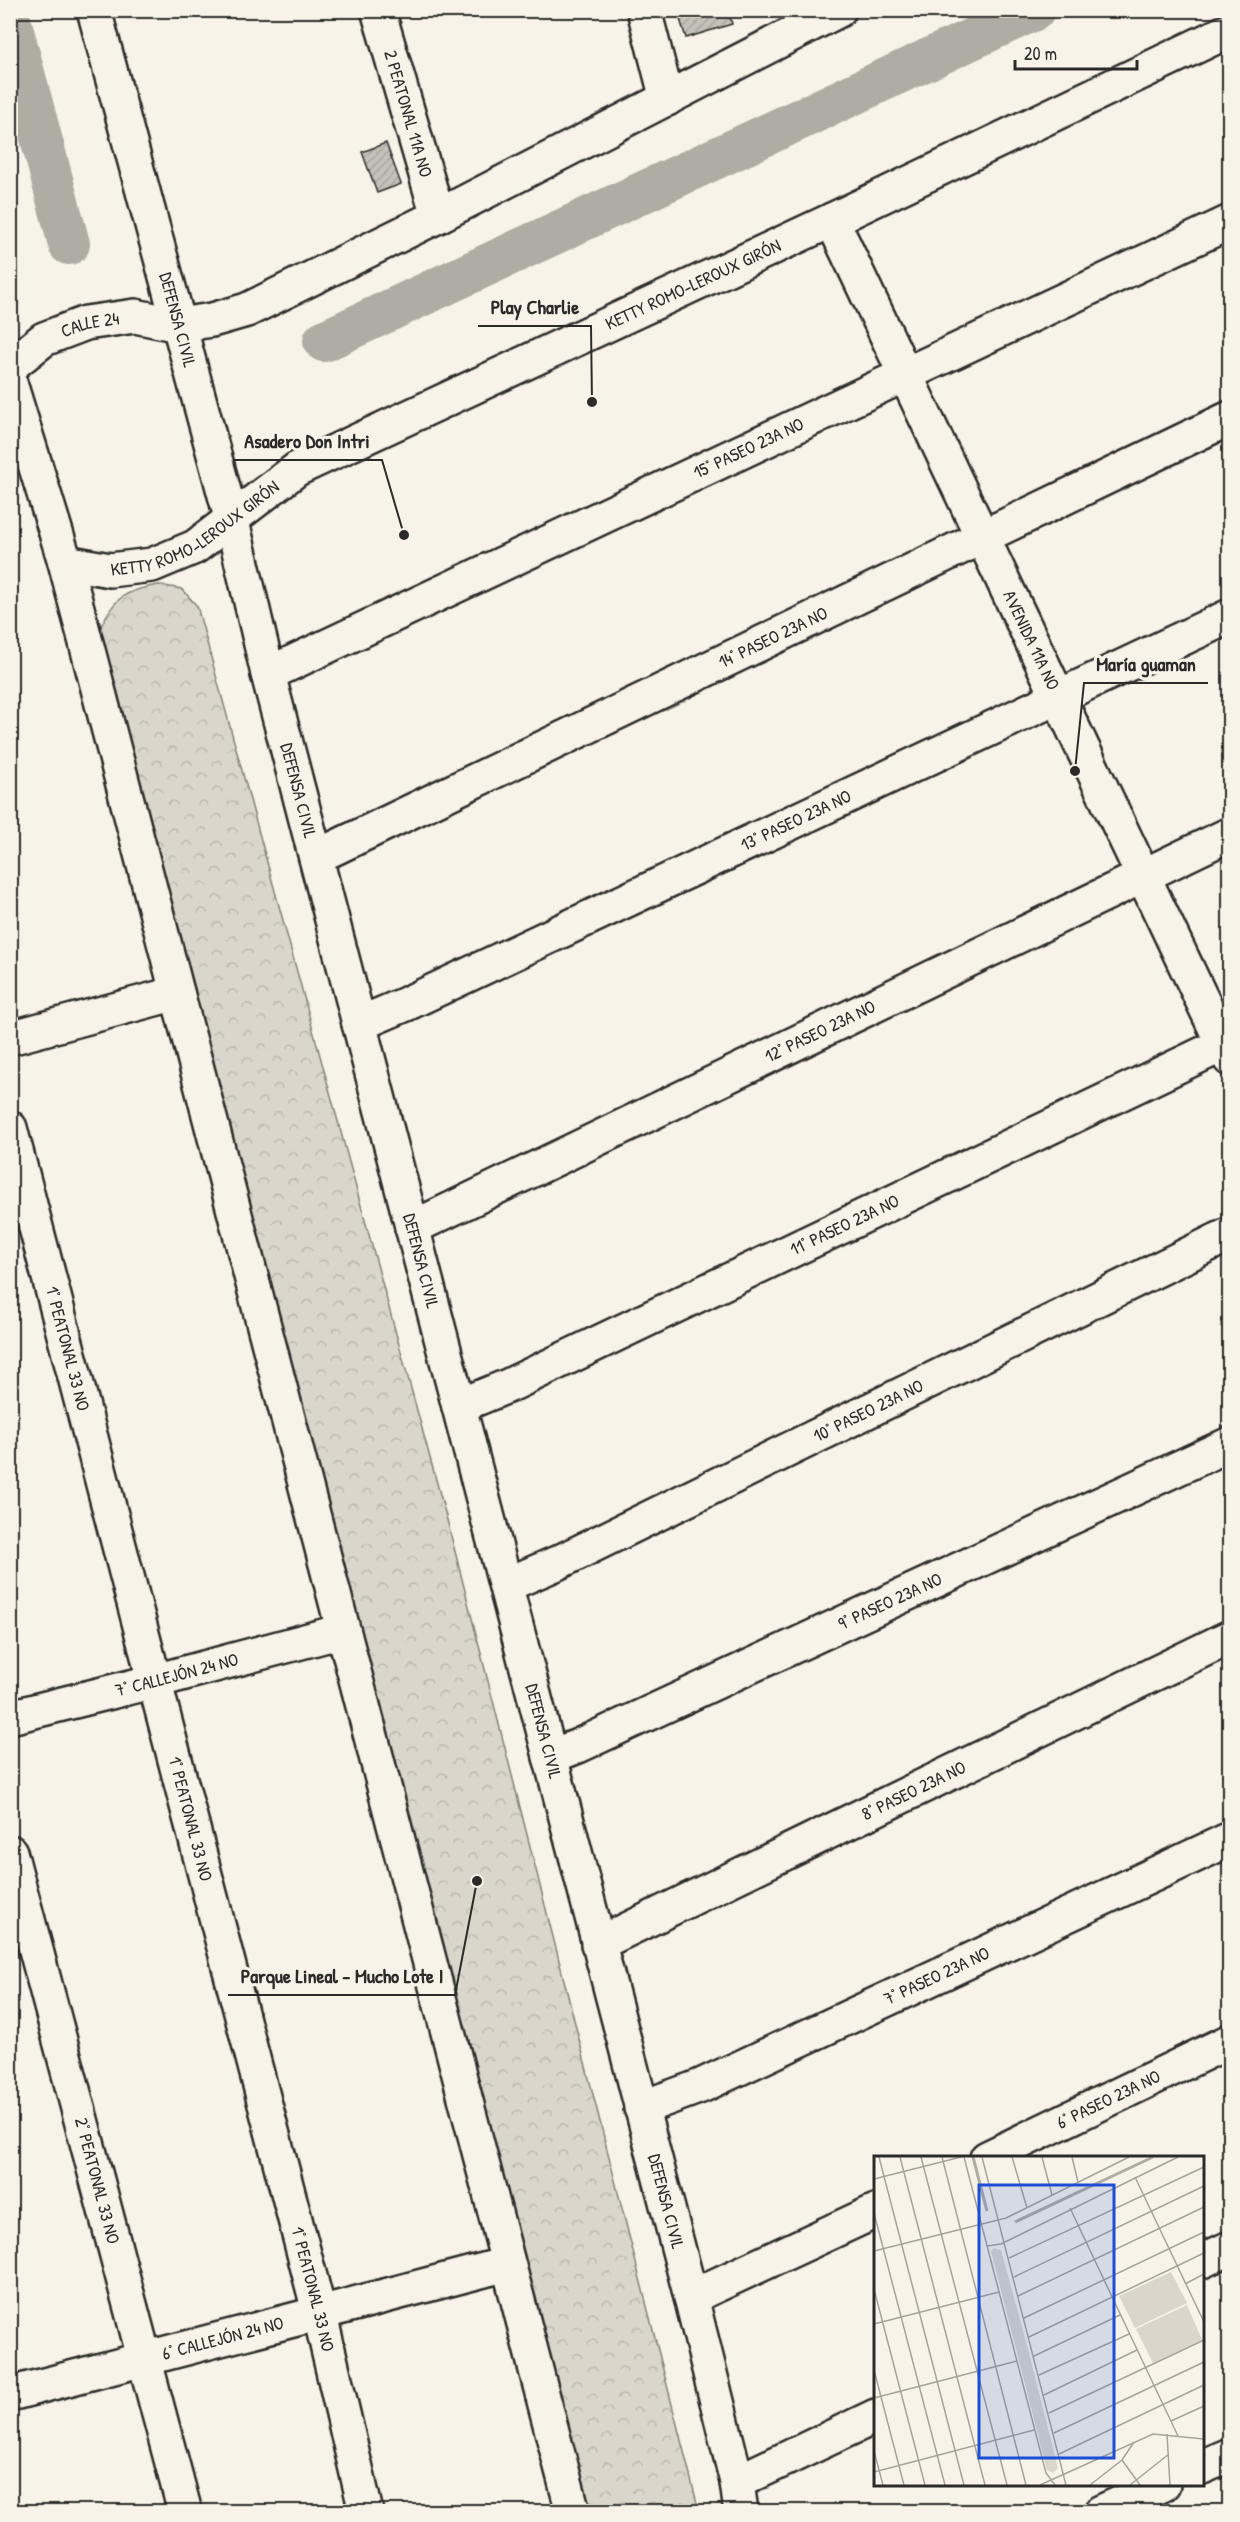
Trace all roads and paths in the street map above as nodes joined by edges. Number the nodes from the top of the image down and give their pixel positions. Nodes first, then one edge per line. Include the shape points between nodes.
1 (94, 10) edge
2 (378, 10) edge
3 (644, 10) edge
4 (839, 10) edge
5 (1230, 30) edge
6 (667, 99) junction
7 (438, 216) junction
8 (832, 220) junction
9 (1230, 222) edge
10 (179, 325) junction
11 (10, 366) edge
12 (903, 375) junction
13 (10, 383) edge
14 (1230, 418) edge
15 (232, 521) junction
16 (981, 537) junction
17 (65, 562) junction
18 (1230, 616) edge
19 (268, 674) junction
20 (1056, 697) junction
21 (1230, 834) edge
22 (316, 857) junction
23 (1142, 876) junction
24 (177, 993) junction
25 (359, 1024) junction
26 (10, 1038) edge
27 (1227, 1048) edge
28 (10, 1128) edge
29 (412, 1228) junction
30 (1230, 1234) edge
31 (459, 1406) junction
32 (1230, 1444) edge
33 (506, 1586) junction
34 (342, 1630) junction
35 (1230, 1637) edge
36 (155, 1681) junction
37 (10, 1717) edge
38 (550, 1757) junction
39 (1230, 1839) edge
40 (10, 1852) edge
41 (598, 1944) junction
42 (1230, 2041) edge
43 (641, 2108) junction
44 (989, 2156) edge
45 (874, 2212) edge
46 (1230, 2248) edge
47 (1204, 2260) edge
48 (507, 2264) junction
49 (691, 2297) junction
50 (320, 2315) junction
51 (144, 2359) junction
52 (10, 2394) edge
53 (874, 2417) edge
54 (1230, 2455) edge
55 (1204, 2467) edge
56 (1158, 2486) edge
57 (739, 2497) edge
58 (185, 2511) edge
59 (366, 2511) edge
60 (573, 2511) edge
61 (1101, 2511) edge

1 - 10 street, DEFENSA CIVIL
2 - 7 street, 2 PEATONAL 11A NO
3 - 6 street
4 - 6 street
5 - 8 street, KETTY ROMO-LEROUX GIRÓN
6 - 7 street
7 - 10 street via 247,310
8 - 12 street, AVENIDA 11A NO
8 - 15 street, KETTY ROMO-LEROUX GIRÓN via 297,470
9 - 12 street, 15° PASEO 23A NO
10 - 11 street, CALLE 24 via 135,316 86,323 44,339
10 - 15 street, DEFENSA CIVIL
12 - 16 street, AVENIDA 11A NO
12 - 19 street, 15° PASEO 23A NO
13 - 17 street
14 - 16 street, 14° PASEO 23A NO
15 - 17 street, KETTY ROMO-LEROUX GIRÓN via 195,547 152,565 110,570
15 - 19 street, DEFENSA CIVIL
16 - 20 street, AVENIDA 11A NO
16 - 22 street, 14° PASEO 23A NO
17 - 24 street
18 - 20 street, 13° PASEO 23A NO
19 - 22 street, DEFENSA CIVIL
20 - 23 street, AVENIDA 11A NO
20 - 25 street, 13° PASEO 23A NO
21 - 23 street, 12° PASEO 23A NO
22 - 25 street, DEFENSA CIVIL
23 - 27 street, AVENIDA 11A NO
23 - 29 street, 12° PASEO 23A NO
24 - 26 street
24 - 34 street
25 - 29 street, DEFENSA CIVIL
27 - 31 street, 11° PASEO 23A NO
28 - 36 street, 1° PEATONAL 33 NO
29 - 31 street, DEFENSA CIVIL
30 - 33 street, 10° PASEO 23A NO
31 - 33 street, DEFENSA CIVIL
32 - 38 street, 9° PASEO 23A NO
33 - 38 street, DEFENSA CIVIL
34 - 36 street, 7° CALLEJÓN 24 NO
34 - 48 street
35 - 41 street, 8° PASEO 23A NO
36 - 37 street, 7° CALLEJÓN 24 NO
36 - 50 street, 1° PEATONAL 33 NO
38 - 41 street, DEFENSA CIVIL
39 - 43 street, 7° PASEO 23A NO via 701,2086
40 - 51 street, 2° PEATONAL 33 NO
41 - 43 street, DEFENSA CIVIL
42 - 44 street, 6° PASEO 23A NO
43 - 49 street, DEFENSA CIVIL
45 - 49 street
46 - 47 street
48 - 50 street, 6° CALLEJÓN 24 NO
48 - 60 street
49 - 57 street, DEFENSA CIVIL
50 - 51 street, 6° CALLEJÓN 24 NO
50 - 59 street, 1° PEATONAL 33 NO
51 - 52 street, 6° CALLEJÓN 24 NO
51 - 58 street, 2° PEATONAL 33 NO
53 - 57 street
54 - 55 street
56 - 61 street

